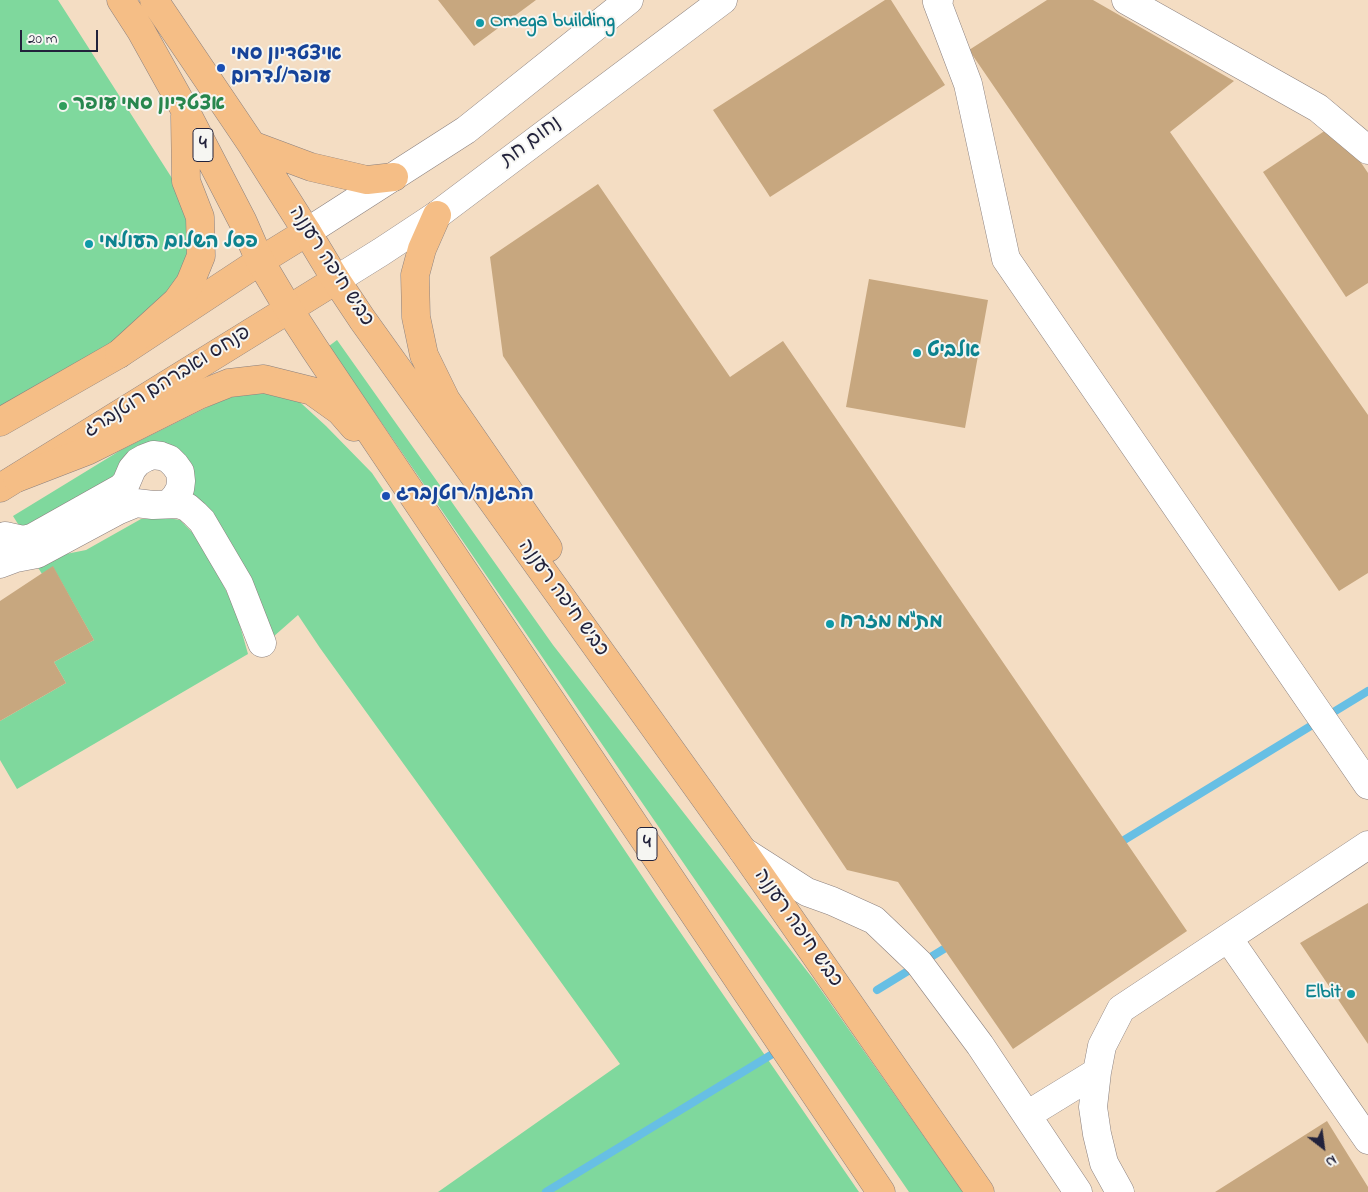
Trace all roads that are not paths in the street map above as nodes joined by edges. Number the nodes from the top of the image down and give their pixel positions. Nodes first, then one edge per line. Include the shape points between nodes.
1 (121, 0) edge
2 (154, 0) edge
3 (629, 0) edge
4 (723, 0) edge
5 (939, 0) edge
6 (1126, 0) edge
7 (185, 110) junction
8 (252, 145) junction
9 (1368, 150) edge
10 (394, 177) junction
11 (437, 215) junction
12 (307, 232) junction
13 (260, 261) junction
14 (336, 280) junction
15 (288, 308) junction
16 (119, 354) junction
17 (0, 422) edge
18 (8, 483) edge
19 (414, 496) junction
20 (169, 504) junction
21 (5, 546) edge
22 (262, 643) dead end
23 (654, 728) junction
24 (1368, 785) edge
25 (1368, 845) edge
26 (743, 851) junction
27 (1228, 938) junction
28 (1097, 1072) junction
29 (1027, 1115) junction
30 (1368, 1140) edge
31 (881, 1192) edge
32 (980, 1192) edge
33 (1078, 1192) edge
34 (1120, 1192) edge

1 - 7 main road, 4 via 142,31
2 - 8 main road, כביש חיפה רעננה / 4
3 - 10 street via 466,130
4 - 11 street, נחום חת
5 - 24 street via 937,2 968,84 1006,259
6 - 9 street via 1318,108
7 - 13 main road, 4
7 - 16 main road via 186,180 200,217 201,256 190,283 177,301
8 - 10 main road via 312,167 366,180
8 - 12 main road, כביש חיפה רעננה / 4
10 - 12 street
11 - 14 street, נחום חת
11 - 23 main road via 415,275 416,317 424,355 446,400 548,547
12 - 13 main road
12 - 14 main road, כביש חיפה רעננה / 4
13 - 15 main road, 4
13 - 16 main road
14 - 15 main road, פנחס ואברהם רוטנברג
14 - 23 main road, כביש חיפה רעננה / 4
15 - 18 main road, פנחס ואברהם רוטנברג
15 - 19 main road, 4
16 - 17 main road
18 - 19 main road via 87,451 199,395 229,383 264,379 312,391 340,411
19 - 31 main road, 4
20 - 21 street via 136,503 37,554
20 - 21 street via 180,489 180,472 169,459 153,455 138,462 121,488 32,538
20 - 22 street via 187,507 202,521 239,584
23 - 26 main road, כביש חיפה רעננה / 4
25 - 27 street
26 - 29 street via 807,892 874,920 919,963
26 - 32 main road, כביש חיפה רעננה / 4
27 - 28 street via 1121,1009 1102,1046
27 - 30 street
28 - 29 street
28 - 34 street via 1093,1107 1096,1134 1104,1162
29 - 33 street

